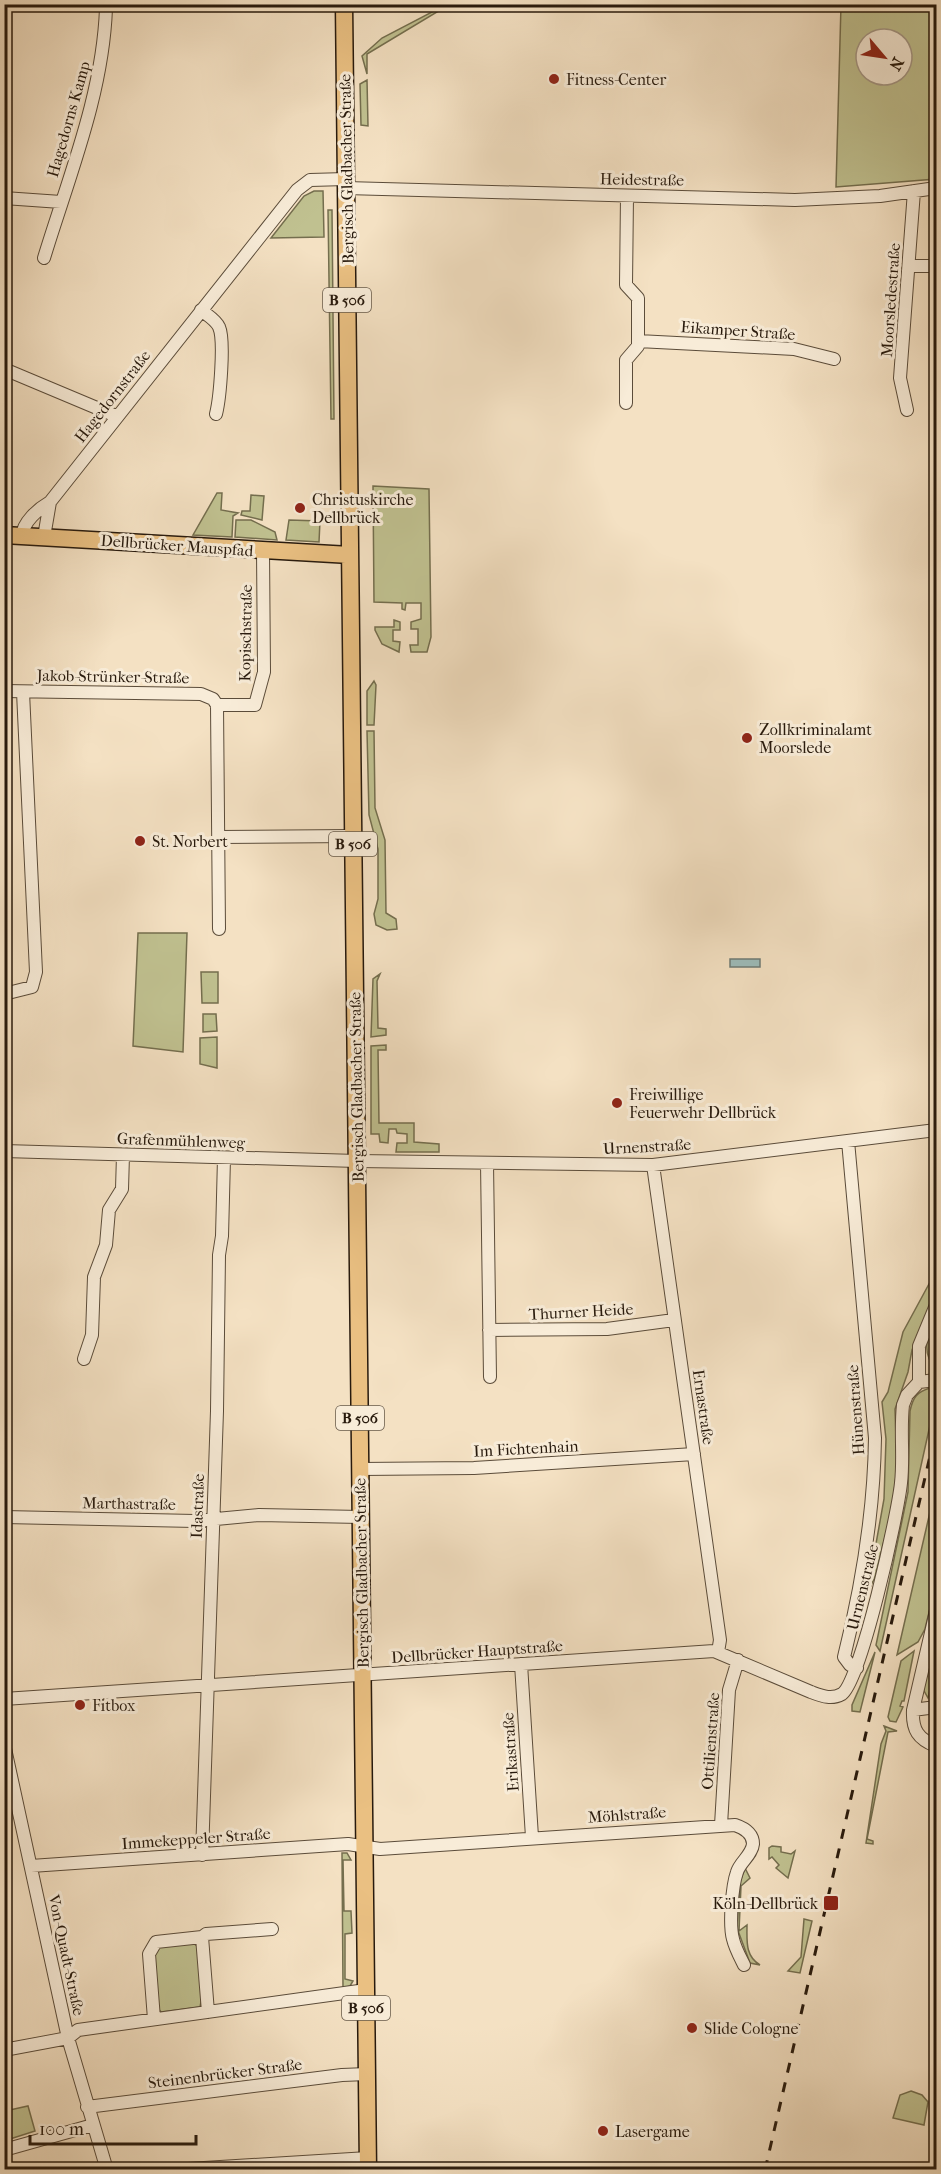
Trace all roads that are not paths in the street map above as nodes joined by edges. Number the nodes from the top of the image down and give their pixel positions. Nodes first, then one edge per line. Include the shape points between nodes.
1 (344, 4) edge
2 (106, 8) dead end
3 (346, 183) junction
4 (936, 188) edge
5 (914, 191) junction
6 (627, 196) junction
7 (4, 198) edge
8 (61, 202) junction
9 (44, 258) dead end
10 (910, 266) junction
11 (936, 266) edge
12 (201, 310) junction
13 (638, 341) junction
14 (834, 359) dead end
15 (4, 369) edge
16 (626, 404) dead end
17 (907, 410) dead end
18 (216, 414) dead end
19 (116, 416) junction
20 (50, 502) junction
21 (4, 535) edge
22 (22, 536) junction
23 (45, 537) junction
24 (263, 551) junction
25 (350, 555) junction
26 (4, 691) edge
27 (23, 692) junction
28 (217, 705) junction
29 (353, 836) junction
30 (219, 837) junction
31 (219, 929) dead end
32 (4, 994) edge
33 (936, 1130) edge
34 (848, 1141) junction
35 (4, 1151) edge
36 (123, 1155) junction
37 (224, 1158) junction
38 (357, 1161) junction
39 (487, 1163) junction
40 (653, 1165) junction
41 (936, 1305) edge
42 (675, 1320) junction
43 (489, 1330) junction
44 (84, 1359) dead end
45 (490, 1377) dead end
46 (936, 1380) edge
47 (919, 1382) junction
48 (694, 1455) junction
49 (360, 1469) junction
50 (4, 1516) edge
51 (361, 1517) junction
52 (213, 1519) junction
53 (936, 1611) edge
54 (718, 1652) junction
55 (738, 1660) junction
56 (521, 1664) junction
57 (857, 1668) junction
58 (362, 1676) junction
59 (207, 1686) junction
60 (835, 1697) joint
61 (4, 1699) edge
62 (936, 1707) edge
63 (913, 1710) junction
64 (4, 1744) edge
65 (936, 1746) edge
66 (721, 1825) junction
67 (532, 1837) junction
68 (364, 1847) junction
69 (202, 1855) junction
70 (31, 1866) junction
71 (272, 1929) dead end
72 (202, 1937) junction
73 (744, 1965) dead end
74 (366, 1990) junction
75 (208, 2012) junction
76 (154, 2019) junction
77 (68, 2038) junction
78 (4, 2050) edge
79 (367, 2074) junction
80 (87, 2108) junction
81 (93, 2125) junction
82 (4, 2150) edge
83 (368, 2164) edge
84 (107, 2169) edge
85 (172, 2169) edge

1 - 3 main road, Bergisch Gladbacher Straße / B 506
2 - 8 street, Hagedorns Kamp via 99,79
3 - 6 street, Heidestraße
3 - 12 street, Hagedornstraße via 318,179 303,184
3 - 25 main road, Bergisch Gladbacher Straße / B 506
4 - 5 street, Heidestraße
5 - 6 street, Heidestraße via 804,200
5 - 10 street, Moorsledestraße
6 - 13 street via 626,285 638,298
7 - 8 street, Hagedorns Kamp
8 - 9 street, Hagedorns Kamp
10 - 11 street
10 - 17 street, Moorsledestraße via 900,378
12 - 18 street via 220,330
12 - 19 street, Hagedornstraße
13 - 14 street, Eikamper Straße via 794,349
13 - 16 street via 626,360
15 - 19 street
19 - 20 street, Hagedornstraße
20 - 22 street, Hagedornstraße via 35,513 22,529
20 - 23 street, Hagedornstraße
21 - 22 main road, Dellbrücker Mauspfad
22 - 23 main road, Dellbrücker Mauspfad
23 - 24 main road, Dellbrücker Mauspfad
24 - 25 main road, Dellbrücker Mauspfad
24 - 28 street, Kopischstraße via 263,680 255,705
25 - 29 main road, Bergisch Gladbacher Straße / B 506
26 - 27 street, Jakob-Strünker-Straße
27 - 28 street, Jakob-Strünker-Straße via 201,694
27 - 32 street via 35,981 27,990
28 - 30 street
29 - 30 street
29 - 38 main road, Bergisch Gladbacher Straße / B 506
30 - 31 street
33 - 34 street, Urnenstraße
34 - 40 street, Urnenstraße
34 - 57 street, Hünenstraße via 875,1438 870,1519 859,1596 844,1657
35 - 36 street, Grafenmühlenweg
36 - 37 street, Grafenmühlenweg
36 - 44 street via 122,1189 109,1210 104,1256 94,1277 92,1335
37 - 38 street, Grafenmühlenweg
37 - 52 street, Idastraße
38 - 39 street, Urnenstraße
38 - 49 main road, Bergisch Gladbacher Straße / B 506
39 - 40 street, Urnenstraße
39 - 43 street
40 - 42 street, Ernastraße
41 - 47 street via 919,1346
42 - 43 street, Thurner Heide via 607,1329
42 - 48 street, Ernastraße
43 - 45 street
46 - 47 street
47 - 57 street, Urnenstraße via 903,1405 899,1506
48 - 49 street, Im Fichtenhain via 474,1468
48 - 54 street, Ernastraße via 720,1640
49 - 51 main road, Bergisch Gladbacher Straße / B 506
50 - 52 street, Marthastraße
51 - 52 street, Marthastraße via 259,1515
51 - 58 main road, Bergisch Gladbacher Straße / B 506
52 - 59 street, Idastraße
53 - 63 street
54 - 55 street, Dellbrücker Hauptstraße
54 - 56 street, Dellbrücker Hauptstraße
55 - 60 street, Dellbrücker Hauptstraße via 818,1695
55 - 66 street, Ottilienstraße via 729,1690
56 - 58 street, Dellbrücker Hauptstraße
56 - 67 street, Erikastraße
57 - 60 street, Urnenstraße via 847,1688
58 - 59 street, Dellbrücker Hauptstraße
58 - 68 main road, Bergisch Gladbacher Straße / B 506
59 - 61 street, Dellbrücker Hauptstraße
59 - 69 street, Idastraße
62 - 63 street
63 - 65 street via 915,1731
64 - 70 street, Von-Quadt-Straße
66 - 67 street, Möhlstraße
66 - 73 street, Möhlstraße via 744,1828 752,1835 752,1851 735,1879 731,1930
67 - 68 street, Möhlstraße
68 - 69 street, Immekeppeler Straße via 348,1844
68 - 74 main road, Bergisch Gladbacher Straße / B 506
69 - 70 street, Immekeppeler Straße
70 - 77 street, Von-Quadt-Straße
71 - 72 street
72 - 75 street
72 - 76 street via 165,1940 151,1948
74 - 75 street
74 - 79 main road, Bergisch Gladbacher Straße / B 506
75 - 76 street
76 - 77 street via 78,2030
77 - 78 street
77 - 80 street, Von-Quadt-Straße
79 - 80 street, Steinenbrücker Straße
79 - 83 main road, Bergisch Gladbacher Straße / B 506
80 - 81 street, Von-Quadt-Straße
81 - 82 street
81 - 84 street, Von-Quadt-Straße
83 - 85 street

